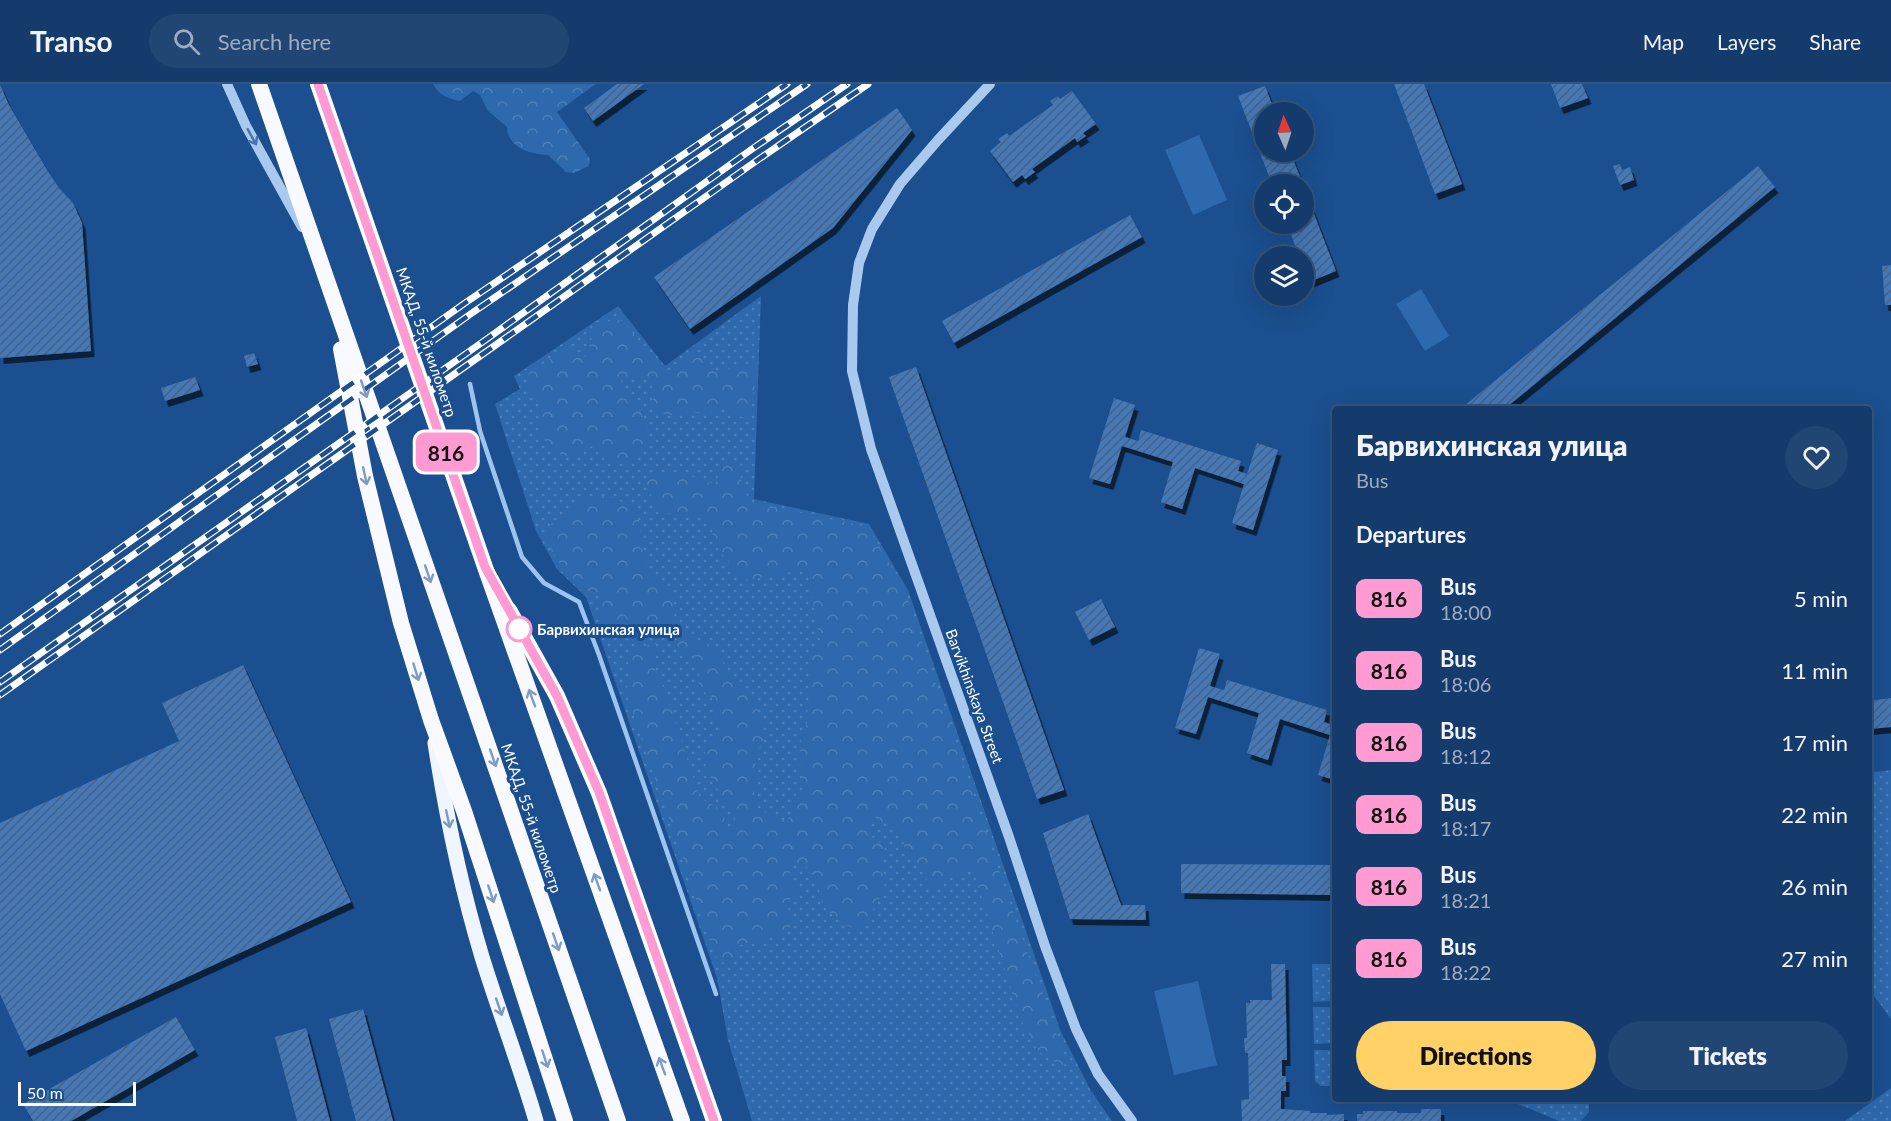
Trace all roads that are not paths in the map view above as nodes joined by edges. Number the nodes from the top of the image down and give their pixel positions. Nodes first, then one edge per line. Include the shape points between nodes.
1 (227, 84) edge
2 (258, 84) edge
3 (318, 84) edge
4 (990, 84) edge
5 (317, 254) junction
6 (331, 295) junction
7 (485, 567) junction
8 (431, 720) junction
9 (536, 1121) edge
10 (565, 1121) edge
11 (618, 1121) edge
12 (682, 1121) edge
13 (714, 1121) edge
14 (1132, 1121) edge

1 -> 5 street
2 - 5 highway, МКАД, 55-й километр
3 - 7 highway, МКАД, 55-й километр
4 - 14 street, Barvikhinskaya Street via 900,184 872,229 859,263 853,305 852,371 871,449 1045,946 1089,1056
5 - 6 highway, МКАД, 55-й километр
6 -> 8 highway via 364,476 401,623
6 -> 11 highway, МКАД, 55-й километр
12 -> 7 highway, МКАД, 55-й километр
7 - 13 highway via 557,696 599,792
8 -> 9 main road via 459,870
8 -> 10 highway

